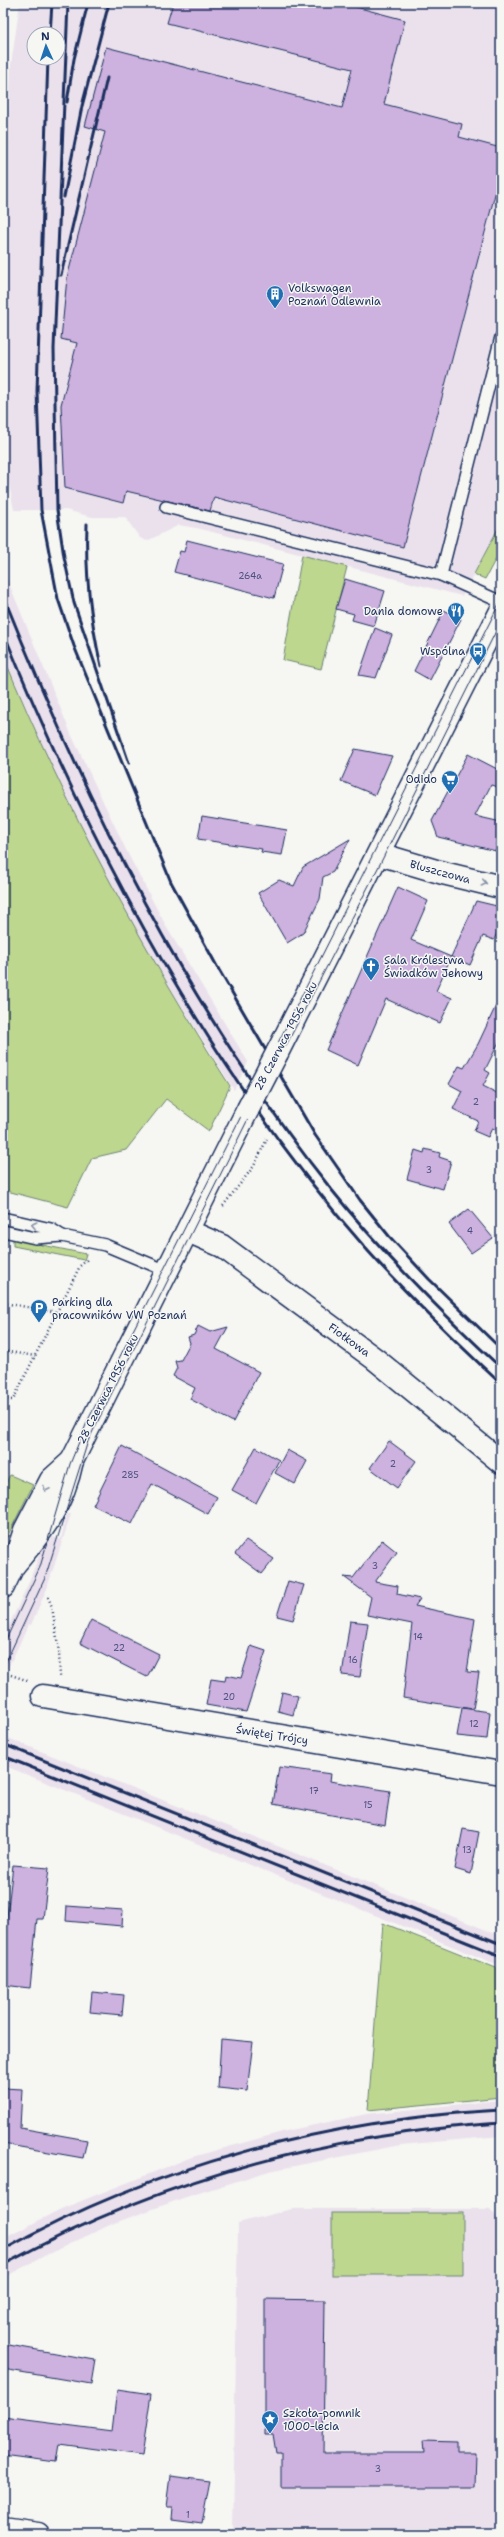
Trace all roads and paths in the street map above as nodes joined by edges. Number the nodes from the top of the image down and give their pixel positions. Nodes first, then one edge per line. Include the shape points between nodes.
1 (501, 337) edge
2 (499, 356) edge
3 (166, 507) dead end
4 (441, 574) junction
5 (501, 602) edge
6 (501, 611) edge
7 (379, 854) junction
8 (501, 887) edge
9 (267, 1139) dead end
10 (218, 1209) dead end
11 (3, 1218) edge
12 (188, 1230) junction
13 (3, 1231) edge
14 (62, 1236) junction
15 (89, 1258) dead end
16 (167, 1271) junction
17 (3, 1303) edge
18 (57, 1312) junction
19 (3, 1351) edge
20 (35, 1356) junction
21 (3, 1399) edge
22 (501, 1462) edge
23 (3, 1588) edge
24 (48, 1597) dead end
25 (11, 1675) dead end
26 (19, 1679) dead end
27 (53, 1698) joint
28 (501, 1773) edge
29 (3, 2529) edge
30 (38, 2534) edge

1 - 2 lane
2 - 4 lane
3 - 4 lane
4 - 5 lane
6 - 7 street, 28 Czerwca 1956 roku
7 -> 8 street, Bluszczowa
7 - 12 street, 28 Czerwca 1956 roku, bridge
9 - 10 path via 254,1166 227,1204
14 -> 11 lane via 51,1229
12 - 16 street, 28 Czerwca 1956 roku
12 - 22 street, Fiołkowa via 222,1246 375,1359
13 - 14 lane via 35,1238
14 - 16 lane via 116,1249
15 - 18 path via 80,1266
16 - 23 street, 28 Czerwca 1956 roku via 72,1461 67,1487 39,1536 13,1566
17 - 18 path
18 - 20 path
19 - 20 path
20 - 21 path via 12,1400
24 - 27 path via 59,1651
25 - 26 path
27 - 28 street, Świętej Trójcy
29 - 30 street

